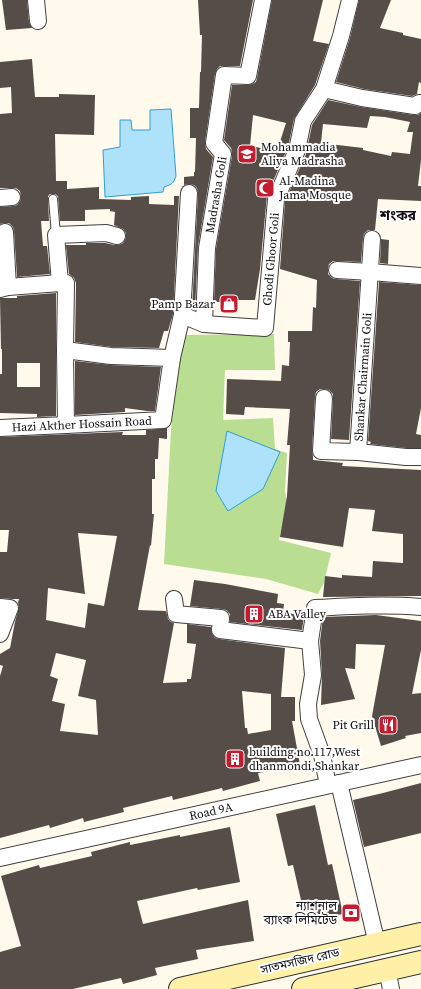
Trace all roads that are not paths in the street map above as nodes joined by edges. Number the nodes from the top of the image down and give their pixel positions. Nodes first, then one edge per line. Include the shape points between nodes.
1 (36, 0) edge
2 (263, 0) edge
3 (350, 0) edge
4 (38, 21) dead end
5 (324, 89) junction
6 (421, 103) edge
7 (189, 193) dead end
8 (53, 199) dead end
9 (5, 232) dead end
10 (56, 235) junction
11 (117, 236) dead end
12 (372, 239) dead end
13 (337, 270) dead end
14 (370, 272) junction
15 (421, 276) edge
16 (60, 283) junction
17 (4, 288) edge
18 (182, 315) junction
19 (204, 324) junction
20 (65, 350) junction
21 (172, 358) junction
22 (324, 398) dead end
23 (163, 420) joint
24 (66, 425) junction
25 (0, 428) edge
26 (358, 452) junction
27 (421, 457) edge
28 (174, 599) dead end
29 (0, 607) edge
30 (421, 608) edge
31 (0, 634) edge
32 (310, 640) junction
33 (421, 765) edge
34 (334, 784) junction
35 (0, 858) edge
36 (421, 934) edge
37 (377, 944) junction
38 (421, 962) edge
39 (389, 980) edge
40 (247, 981) edge
41 (180, 989) edge
42 (303, 989) edge

1 - 4 street
2 - 19 street, Madrasha Goli via 248,76 224,75 214,143 223,154 207,248
3 - 5 street, Ghodi Ghoor Goli
5 - 6 street via 415,106
5 - 19 street, Ghodi Ghoor Goli via 303,122 297,150 276,199 265,328
7 - 18 street, Madrasha Goli
8 - 10 lane
9 - 17 street
10 - 11 street via 106,233
10 - 16 street
12 - 14 street, Shankar Chairmain Goli
13 - 14 street
14 - 15 street
14 - 26 street, Shankar Chairmain Goli
16 - 17 street
16 - 20 street via 66,283
18 - 19 street
18 - 21 street, Madrasha Goli
20 - 21 street via 111,356
20 - 24 street
21 - 23 street, Madrasha Goli
22 - 26 street via 321,451
23 - 24 street, Hazi Akther Hossain Road
24 - 25 street, Hazi Akther Hossain Road
26 - 27 street, Shankar Chairmain Goli
28 - 32 street via 176,614 221,618 220,630
29 - 31 street via 10,608
30 - 32 street via 315,608
32 - 34 street via 313,675 308,704 309,719
33 - 34 street, Road 9A
34 - 35 street, Road 9A
34 - 37 street
36 - 37 main road, সাতমসজিদ রোড
37 - 40 main road, সাতমসজিদ রোড
38 - 39 main road
39 - 42 main road
40 - 41 main road, সাতমসজিদ রোড

